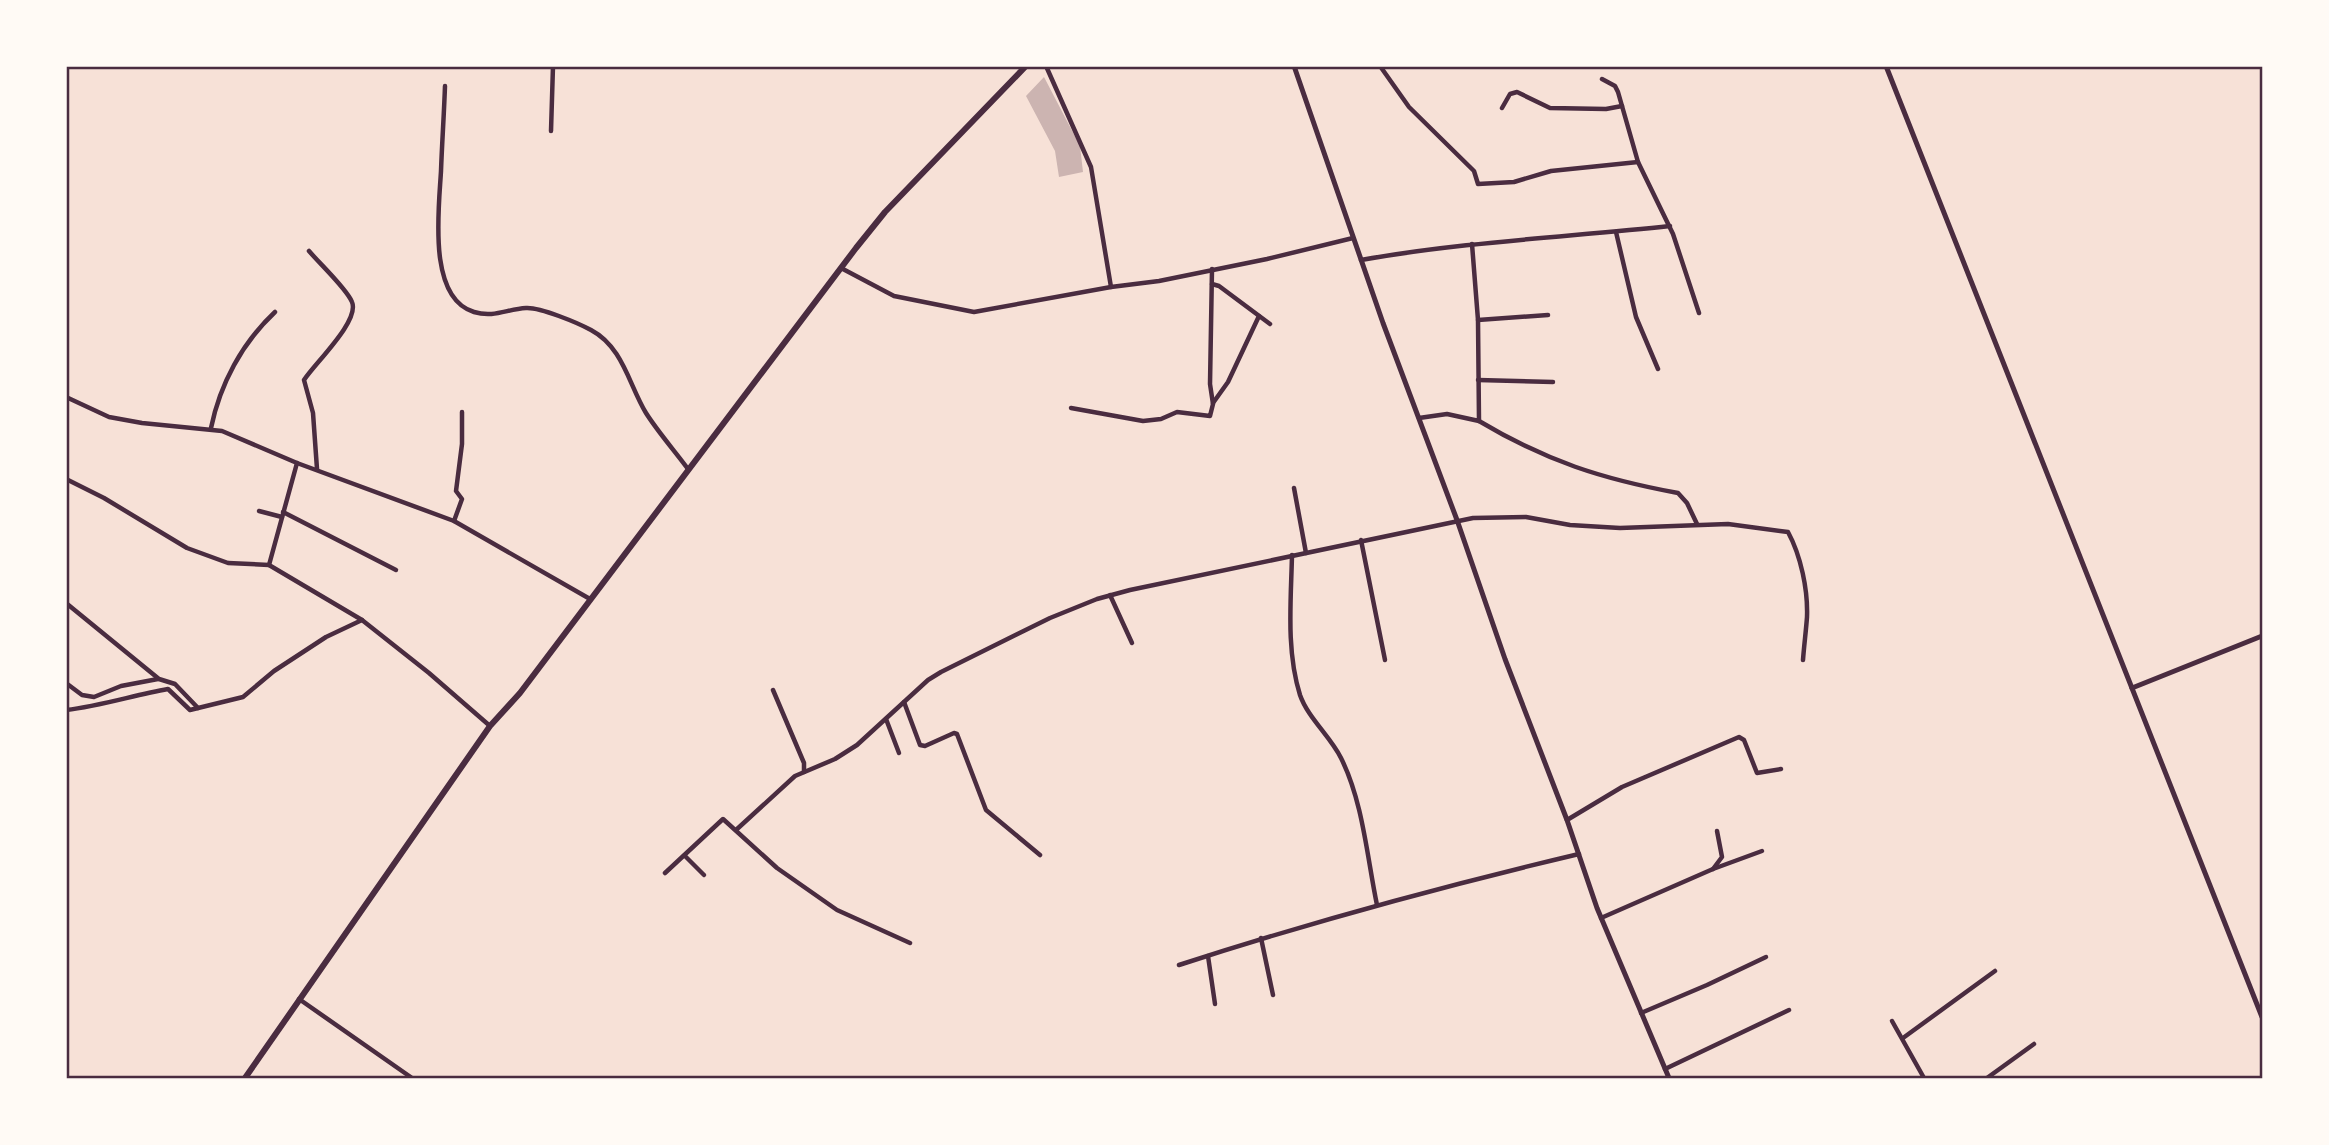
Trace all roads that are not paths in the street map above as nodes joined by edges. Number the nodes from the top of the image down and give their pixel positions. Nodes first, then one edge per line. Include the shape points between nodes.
1 (553, 66) edge
2 (1026, 66) edge
3 (1046, 66) edge
4 (1294, 66) edge
5 (1380, 66) edge
6 (1886, 66) edge
7 (1602, 79) dead end
8 (445, 86) dead end
9 (1622, 106) junction
10 (1502, 108) dead end
11 (551, 131) dead end
12 (1638, 162) junction
13 (1670, 226) junction
14 (1616, 232) junction
15 (1353, 238) junction
16 (1472, 244) junction
17 (309, 251) dead end
18 (1361, 260) junction
19 (841, 268) junction
20 (1212, 269) junction
21 (1212, 284) junction
22 (1111, 287) junction
23 (275, 313) dead end
24 (1699, 313) dead end
25 (1548, 315) dead end
26 (1259, 316) junction
27 (1478, 320) junction
28 (1270, 324) dead end
29 (1658, 369) dead end
30 (1478, 380) junction
31 (1553, 382) dead end
32 (66, 397) edge
33 (1213, 404) junction
34 (1071, 408) dead end
35 (462, 412) dead end
36 (1419, 418) junction
37 (1479, 421) junction
38 (211, 428) junction
39 (297, 463) junction
40 (688, 469) junction
41 (317, 470) junction
42 (66, 479) edge
43 (1294, 488) dead end
44 (259, 511) dead end
45 (283, 515) junction
46 (1457, 520) junction
47 (454, 521) junction
48 (1697, 524) junction
49 (1360, 540) junction
50 (1306, 553) junction
51 (1292, 555) junction
52 (269, 565) junction
53 (396, 570) dead end
54 (1110, 595) junction
55 (590, 599) junction
56 (66, 603) edge
57 (362, 620) junction
58 (2263, 636) edge
59 (1132, 643) dead end
60 (1385, 660) dead end
61 (1803, 660) dead end
62 (159, 679) junction
63 (66, 683) edge
64 (2132, 688) junction
65 (773, 690) dead end
66 (904, 702) junction
67 (198, 708) junction
68 (66, 710) edge
69 (886, 719) junction
70 (490, 726) junction
71 (899, 753) dead end
72 (1781, 769) dead end
73 (804, 772) junction
74 (1567, 820) junction
75 (736, 830) junction
76 (1717, 831) dead end
77 (1762, 851) dead end
78 (1579, 854) junction
79 (1040, 855) dead end
80 (685, 856) junction
81 (1713, 869) junction
82 (665, 873) dead end
83 (704, 876) dead end
84 (1377, 905) junction
85 (1600, 918) junction
86 (1261, 938) junction
87 (911, 943) dead end
88 (1208, 956) junction
89 (1766, 957) dead end
90 (1179, 965) dead end
91 (1995, 971) dead end
92 (1273, 996) dead end
93 (299, 999) junction
94 (1215, 1004) dead end
95 (1789, 1010) dead end
96 (1640, 1014) junction
97 (2263, 1017) edge
98 (1892, 1021) dead end
99 (1903, 1038) junction
100 (2034, 1044) dead end
101 (1665, 1069) junction
102 (245, 1079) edge
103 (412, 1079) edge
104 (1669, 1079) edge
105 (1924, 1079) edge
106 (1987, 1079) edge

1 - 11 street
2 - 19 main road via 885,212
3 - 22 street via 1091,167
4 - 15 street
5 - 12 street via 1409,107 1474,171 1478,184
6 - 64 street
7 - 9 street via 1615,86
8 - 40 street via 437,224 441,263 453,297 473,312 492,316 534,308 592,330 618,357 646,412
9 - 10 street via 1550,108 1517,92 1510,94
9 - 12 street
12 - 13 street
13 - 14 street
13 - 24 street
14 - 16 street
14 - 29 street via 1636,317
15 - 18 street
15 - 20 street
16 - 18 street
16 - 27 street
17 - 41 street via 353,306 347,326 304,380 313,412
18 - 36 street
19 - 22 street via 894,296 974,312
19 - 40 main road
20 - 21 street
20 - 22 street
21 - 26 street
21 - 33 street
23 - 38 street via 255,330 241,353 219,397
25 - 27 street
26 - 28 street
26 - 33 street via 1228,383
27 - 30 street
30 - 31 street
30 - 37 street
32 - 38 street via 109,417
33 - 34 street via 1210,415 1178,412 1143,421
35 - 47 street via 456,491 463,499
36 - 37 street via 1447,414
36 - 46 street
37 - 48 street via 1517,444 1588,473 1678,493
38 - 39 street
39 - 41 street
39 - 45 street
40 - 55 main road
41 - 47 street
42 - 52 street via 187,548 229,563
43 - 50 street
44 - 45 street
45 - 52 street
45 - 53 street
46 - 48 street via 1506,516 1586,526
46 - 49 street
46 - 74 street
47 - 55 street
48 - 61 street via 1788,532 1804,585
49 - 50 street
49 - 60 street
50 - 51 street
51 - 54 street
51 - 84 street via 1290,638 1301,696 1336,749 1349,779
52 - 57 street
54 - 59 street
54 - 66 street via 1050,618 941,672
55 - 70 main road
56 - 62 street
57 - 67 street via 326,637 243,697
57 - 70 street
58 - 64 street
62 - 63 street via 94,697 82,695
62 - 67 street via 175,684
64 - 97 street
65 - 73 street
66 - 69 street
66 - 79 street via 920,745 957,734 986,810
67 - 68 street via 186,708 168,689
69 - 71 street
69 - 73 street via 845,754
70 - 93 main road
72 - 74 street via 1757,773 1744,740 1738,737 1622,787
73 - 75 street
74 - 78 street
75 - 80 street via 723,819
75 - 87 street via 777,868 837,910
76 - 81 street via 1722,857
77 - 81 street
78 - 84 street
78 - 85 street
80 - 82 street
80 - 83 street
81 - 85 street
84 - 86 street
85 - 96 street
86 - 88 street
86 - 92 street
88 - 90 street
88 - 94 street
89 - 96 street
91 - 99 street
93 - 102 main road
93 - 103 street
95 - 101 street
96 - 101 street
98 - 99 street
99 - 105 street
100 - 106 street
101 - 104 street

